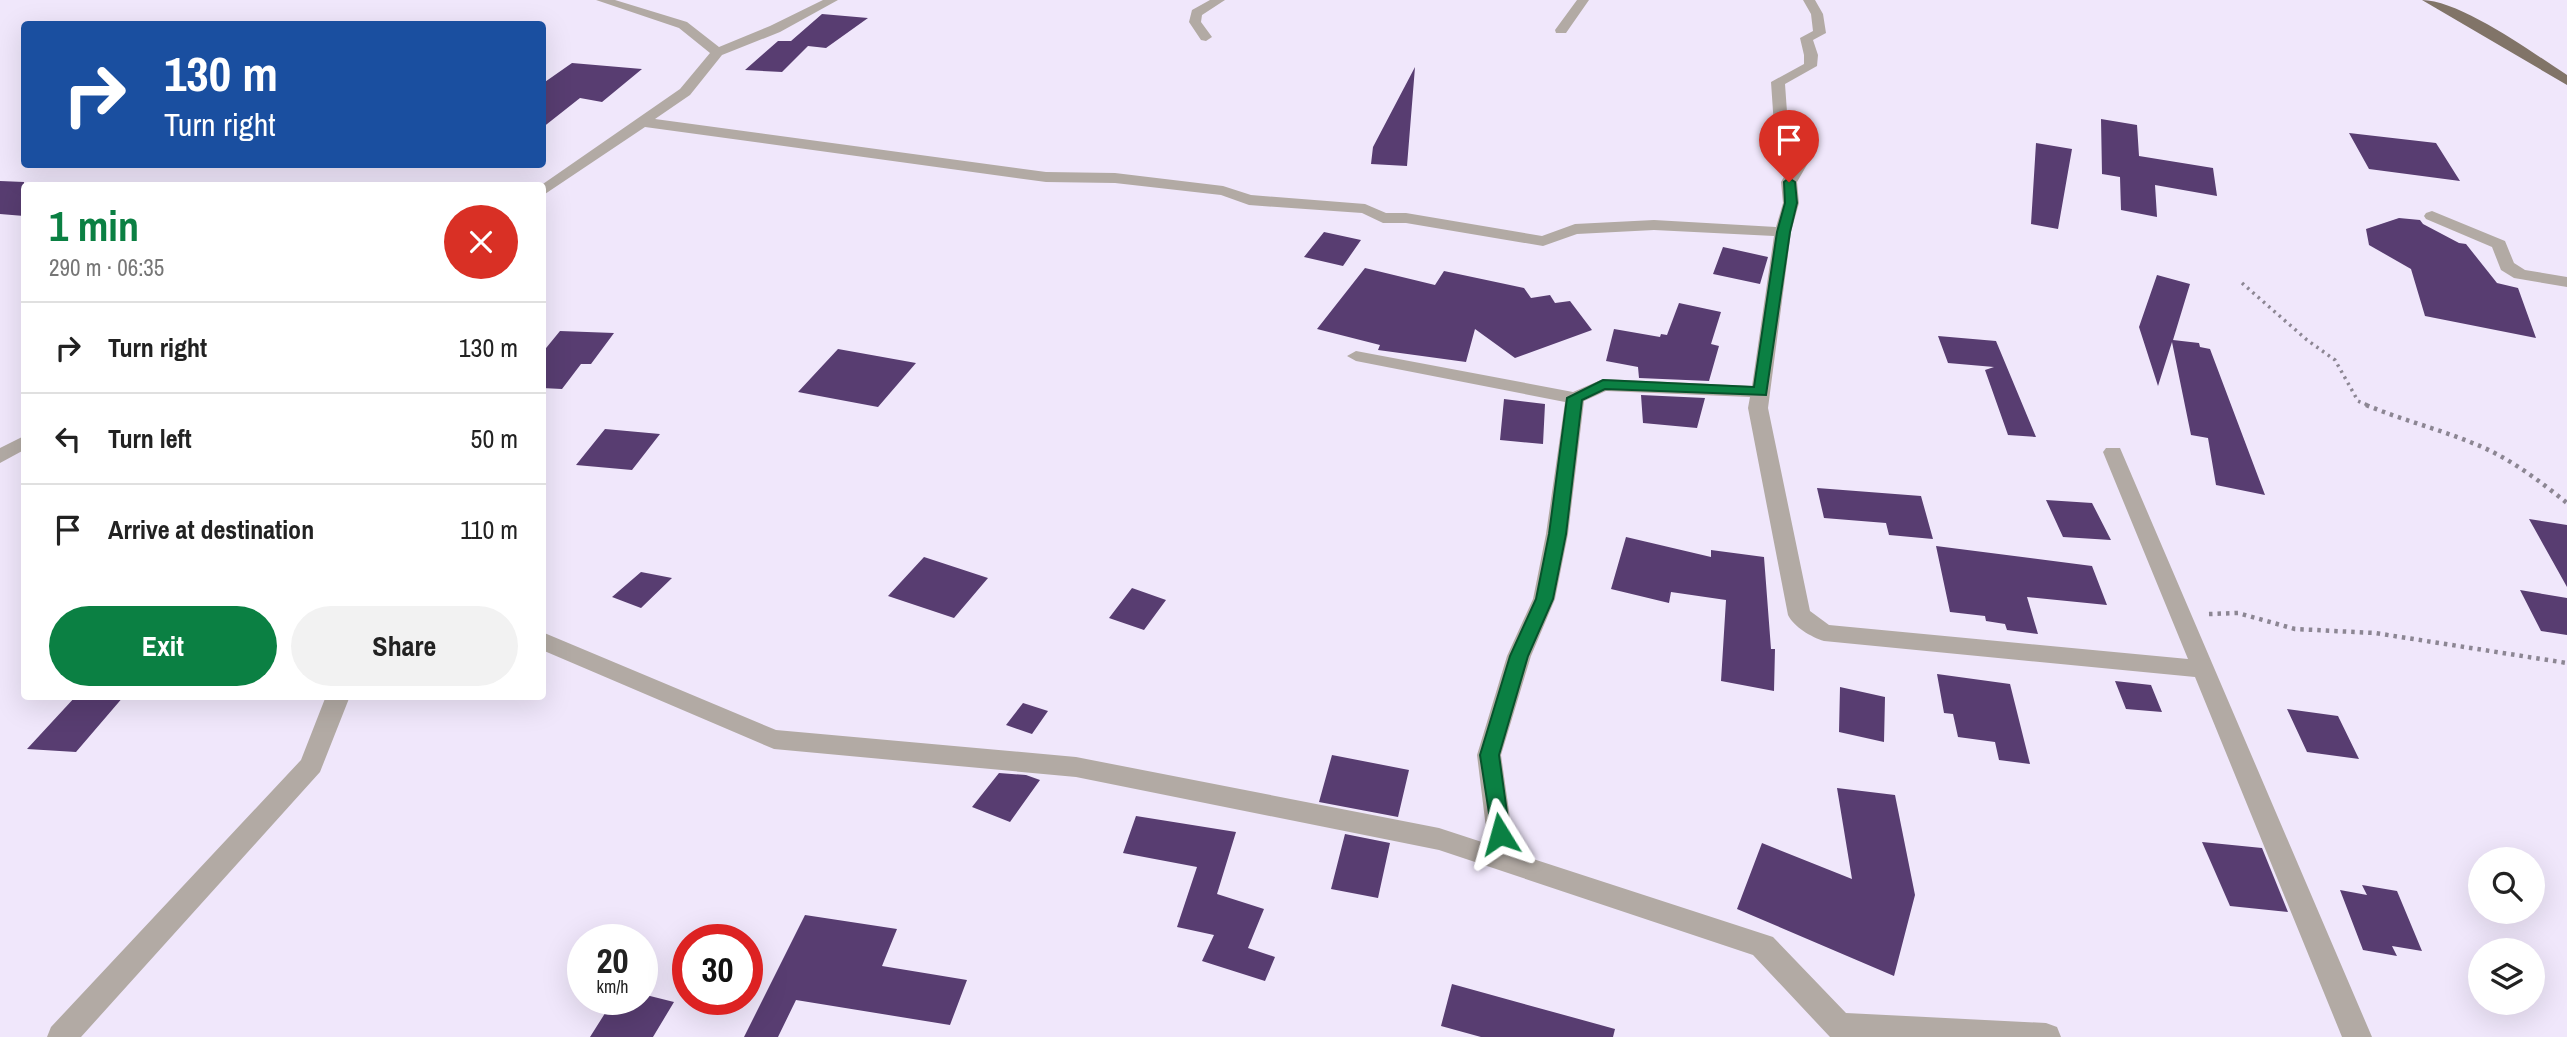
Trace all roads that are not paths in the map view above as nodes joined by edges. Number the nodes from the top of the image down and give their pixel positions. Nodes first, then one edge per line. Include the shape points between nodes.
1 (602, 0) edge
2 (832, 0) edge
3 (1220, 0) edge
4 (1583, 0) edge
5 (1809, 0) edge
6 (2428, 0) edge
7 (1561, 30) dead end
8 (1206, 37) dead end
9 (716, 52) junction
10 (2567, 81) edge
11 (643, 122) junction
12 (546, 188) edge
13 (2432, 216) dead end
14 (1783, 232) junction
15 (2567, 282) edge
16 (1356, 356) dead end
17 (1760, 392) junction
18 (1575, 398) junction
19 (21, 444) edge
20 (2113, 452) dead end
21 (0, 457) edge
22 (546, 642) edge
23 (2204, 669) junction
24 (336, 700) edge
25 (1503, 860) junction
26 (1845, 1032) edge
27 (62, 1037) edge
28 (2046, 1037) edge
29 (2357, 1037) edge

1 - 9 street via 683,25
2 - 9 street
3 - 8 street via 1196,13 1195,22
4 - 7 street
5 - 14 street via 1817,14 1819,33 1806,38 1810,66 1778,82 1782,127 1800,163 1789,182 1791,203
6 - 10 main road
9 - 11 street via 685,92
11 - 12 street
11 - 14 street via 1046,177 1115,178 1223,191 1249,200 1365,209 1383,218 1543,240 1575,229 1654,225
13 - 15 street via 2499,244 2507,266 2520,274
14 - 17 street
16 - 18 street
17 - 18 street via 1603,385
17 - 23 street via 1758,408 1799,615 1824,633
18 - 25 street via 1558,534 1544,599 1519,656 1489,755
19 - 21 street
20 - 23 street
22 - 25 street via 774,739 1076,767 1439,839
23 - 29 street
24 - 27 street via 311,765
25 - 26 street via 1763,946
26 - 28 street

